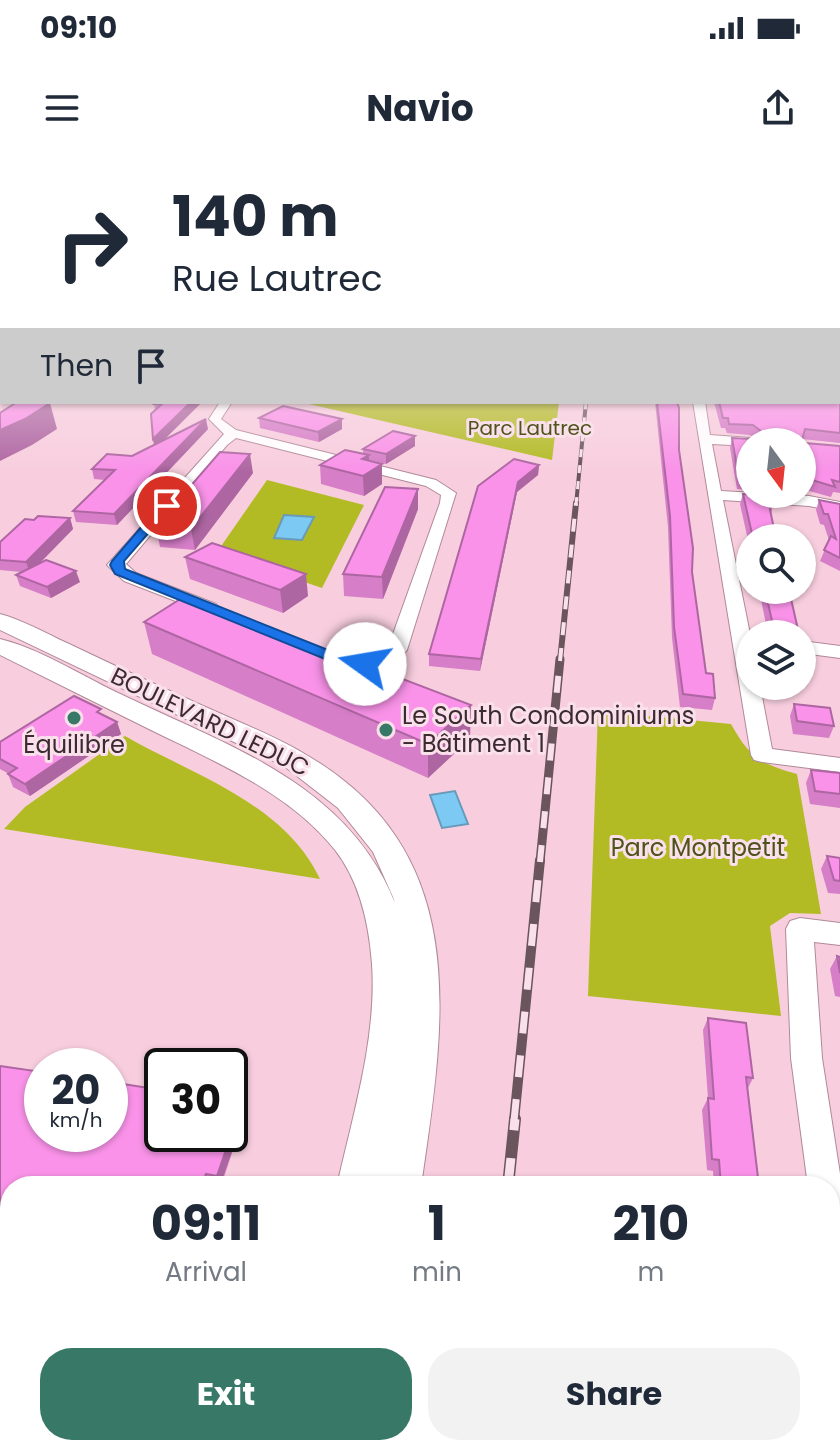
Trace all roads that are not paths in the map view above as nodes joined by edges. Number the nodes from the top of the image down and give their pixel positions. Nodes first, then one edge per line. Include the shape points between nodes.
1 (224, 404) edge
2 (699, 404) edge
3 (234, 434) junction
4 (704, 439) junction
5 (736, 441) edge
6 (715, 495) junction
7 (840, 507) edge
8 (224, 614) edge
9 (742, 620) edge
10 (0, 621) edge
11 (0, 646) edge
12 (816, 649) edge
13 (320, 652) edge
14 (840, 652) edge
15 (753, 700) edge
16 (840, 765) edge
17 (840, 934) edge
18 (829, 1155) edge
19 (361, 1176) edge
20 (401, 1176) edge
21 (826, 1176) edge

1 - 3 street via 216,421
2 - 4 street
3 - 8 street via 116,565 130,577
3 - 13 street via 431,483 449,493 397,650 365,664
4 - 5 street
4 - 6 street
6 - 7 street
6 - 9 street
10 - 20 street, BOULEVARD LEDUC via 286,756 337,790 373,829 411,899 425,971 421,1045
11 - 19 street, BOULEVARD LEDUC via 278,783 322,815 351,849 383,919 391,980
12 - 14 street
15 - 16 street via 762,755
17 - 18 street via 800,929 802,996
18 - 21 street

